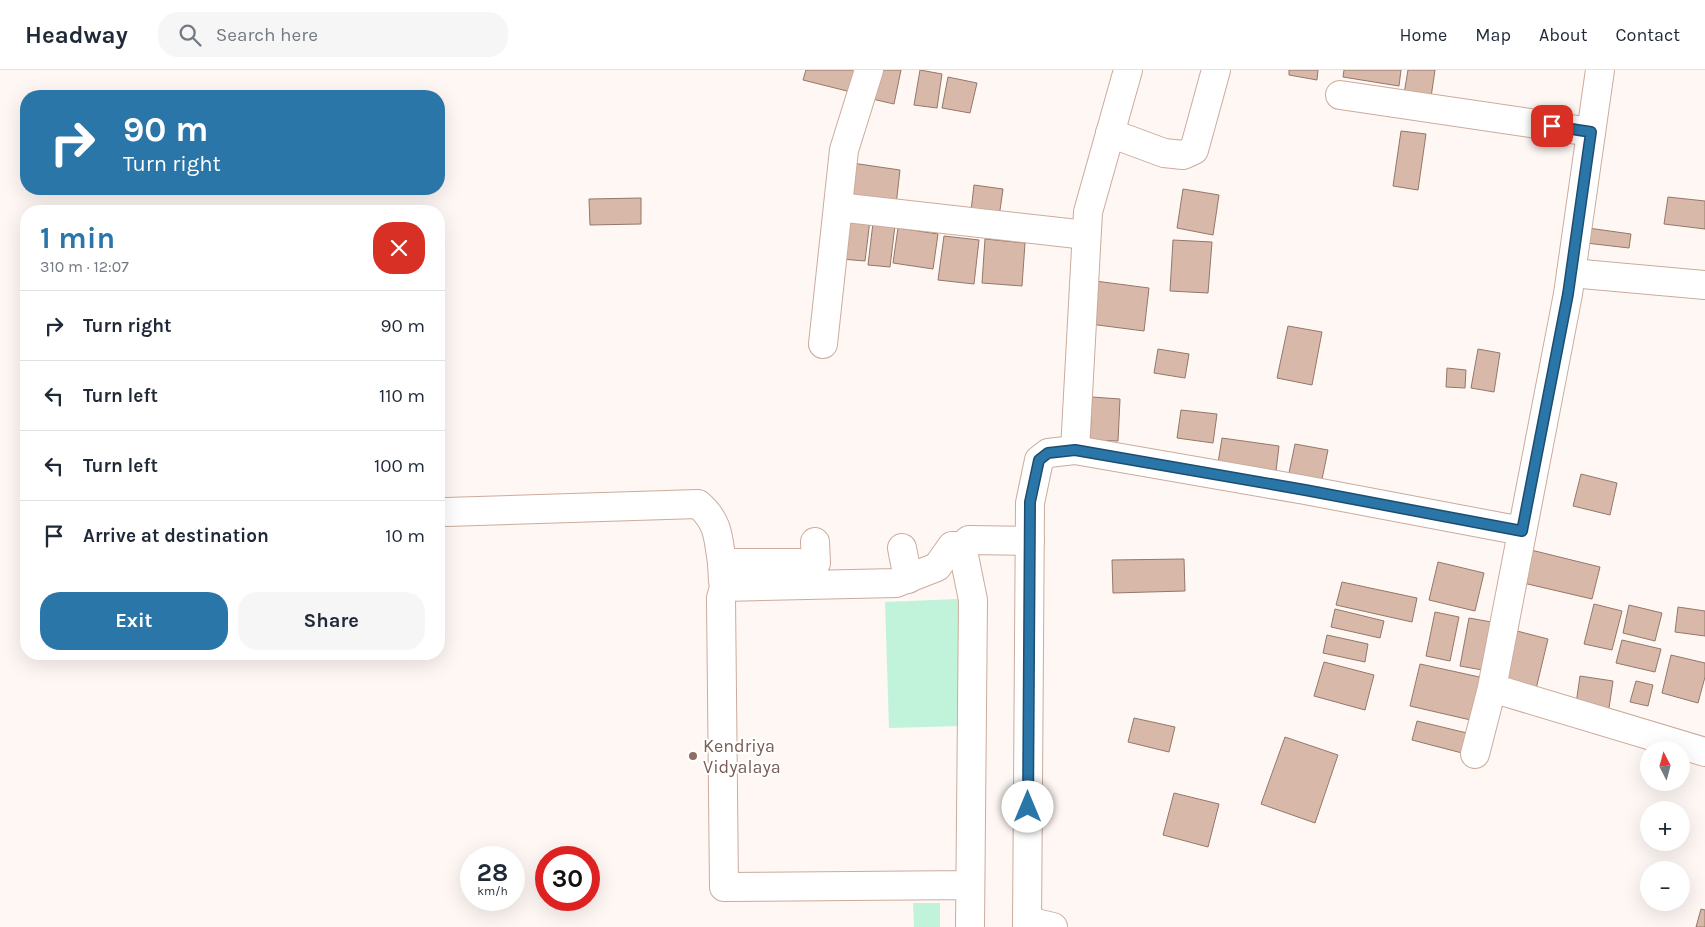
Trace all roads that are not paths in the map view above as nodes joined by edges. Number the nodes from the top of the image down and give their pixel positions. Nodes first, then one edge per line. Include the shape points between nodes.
1 (869, 70) edge
2 (1128, 70) edge
3 (1216, 70) edge
4 (1600, 70) edge
5 (1340, 95) dead end
6 (1591, 132) junction
7 (1110, 133) junction
8 (838, 207) junction
9 (1086, 235) junction
10 (1571, 273) junction
11 (1705, 285) edge
12 (823, 344) dead end
13 (1075, 450) junction
14 (446, 512) dead end
15 (1522, 531) junction
16 (1030, 541) junction
17 (815, 542) dead end
18 (962, 546) junction
19 (902, 548) dead end
20 (723, 575) junction
21 (908, 579) junction
22 (1492, 688) junction
23 (1705, 752) edge
24 (1475, 754) dead end
25 (970, 885) junction
26 (1027, 924) edge
27 (970, 927) edge
28 (1053, 927) edge

1 - 8 street via 844,150
2 - 7 street
3 - 7 street via 1194,150 1183,155 1164,153
4 - 6 street
5 - 6 street
6 - 10 street
7 - 9 street via 1088,212
8 - 9 street
8 - 12 street
9 - 13 street
10 - 11 street
10 - 15 street
13 - 15 street
13 - 16 street via 1048,453 1039,460 1030,502
14 - 20 street via 698,504 709,513 716,527
15 - 22 street
16 - 18 street via 969,540
16 - 26 street
17 - 20 street via 816,563
18 - 21 street via 952,546 938,568
18 - 25 street via 973,600
19 - 21 street
20 - 21 street via 896,584
20 - 25 street via 724,887
22 - 23 street
22 - 24 street
25 - 27 street
26 - 28 street

